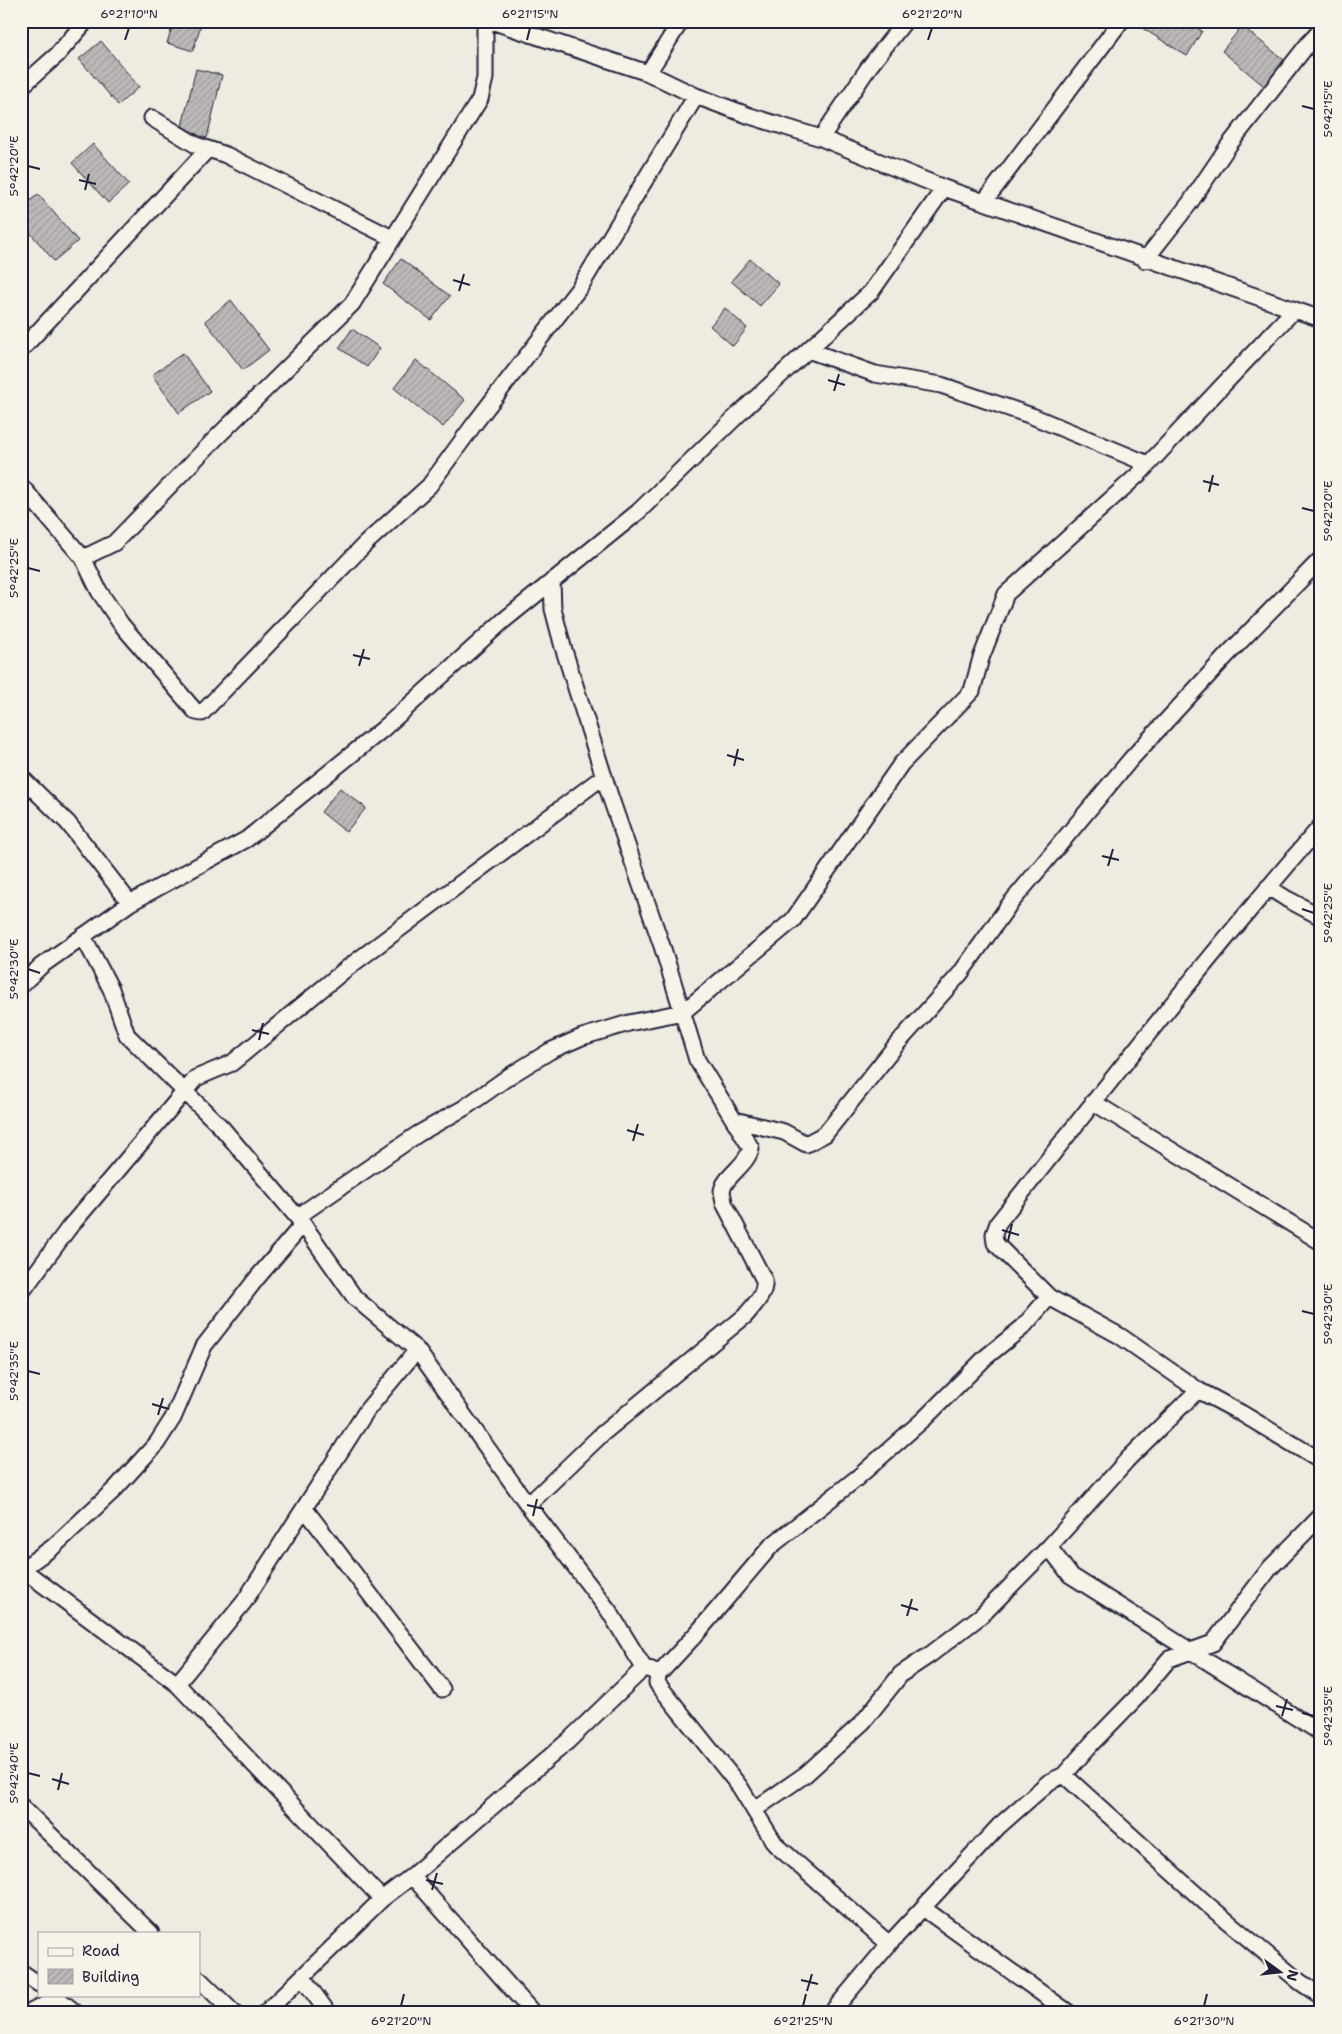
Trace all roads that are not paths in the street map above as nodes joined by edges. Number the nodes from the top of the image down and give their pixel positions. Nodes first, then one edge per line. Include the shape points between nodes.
1 (86, 21) edge
2 (485, 21) edge
3 (491, 21) edge
4 (681, 21) edge
5 (905, 21) edge
6 (1121, 21) edge
7 (1321, 30) edge
8 (648, 73) junction
9 (21, 87) edge
10 (696, 96) junction
11 (152, 118) dead end
12 (821, 138) junction
13 (208, 149) junction
14 (944, 188) junction
15 (984, 202) junction
16 (392, 238) junction
17 (1145, 260) junction
18 (1294, 310) junction
19 (1321, 319) edge
20 (21, 350) edge
21 (808, 350) junction
22 (1148, 464) junction
23 (21, 486) edge
24 (83, 558) junction
25 (1321, 559) edge
26 (552, 581) junction
27 (604, 776) junction
28 (21, 777) edge
29 (1321, 826) edge
30 (1268, 887) junction
31 (130, 903) junction
32 (1321, 917) edge
33 (83, 936) junction
34 (21, 985) edge
35 (683, 1012) junction
36 (183, 1091) junction
37 (1093, 1102) junction
38 (734, 1120) junction
39 (300, 1221) junction
40 (1321, 1242) edge
41 (21, 1293) edge
42 (1049, 1297) junction
43 (418, 1350) junction
44 (1198, 1390) junction
45 (1321, 1461) edge
46 (528, 1505) junction
47 (305, 1509) junction
48 (1321, 1516) edge
49 (1049, 1547) junction
50 (22, 1568) edge
51 (1193, 1652) junction
52 (644, 1668) junction
53 (660, 1672) junction
54 (177, 1684) junction
55 (442, 1689) dead end
56 (1321, 1733) edge
57 (1064, 1775) junction
58 (21, 1806) edge
59 (754, 1810) junction
60 (412, 1876) junction
61 (382, 1899) junction
62 (923, 1908) junction
63 (150, 1932) edge
64 (889, 1944) junction
65 (21, 1972) edge
66 (302, 1977) junction
67 (200, 1980) edge
68 (38, 1983) edge
69 (56, 1996) edge
70 (1321, 1996) edge
71 (29, 2013) edge
72 (76, 2013) edge
73 (234, 2013) edge
74 (264, 2013) edge
75 (328, 2013) edge
76 (533, 2013) edge
77 (831, 2013) edge
78 (1069, 2013) edge

1 - 9 street
2 - 16 street via 485,78 480,99
3 - 8 street
4 - 8 street
5 - 12 street
6 - 15 street
7 - 17 street via 1229,145
8 - 10 street
10 - 12 street
10 - 24 street via 580,287 428,486 365,544 202,713 196,712 121,624
11 - 13 street
12 - 14 street
13 - 16 street
13 - 20 street
14 - 15 street
14 - 21 street via 871,292
15 - 17 street
16 - 24 street via 352,304 214,439 114,543
17 - 18 street
18 - 19 street
18 - 22 street
21 - 22 street via 875,374 941,385 1032,416
21 - 26 street via 638,512
22 - 35 street via 1006,594 972,691 901,764 793,920
23 - 24 street
25 - 38 street via 1132,759 1009,905 960,974 897,1044 825,1134 806,1144 784,1132
26 - 27 street via 553,609 563,647
26 - 31 street via 383,729 247,839
27 - 35 street
27 - 36 street via 346,969 232,1063 196,1078
28 - 31 street via 68,823
29 - 30 street
30 - 32 street
30 - 37 street
31 - 33 street
33 - 34 street via 41,966
33 - 36 street via 111,989 126,1035
35 - 38 street via 697,1060
35 - 39 street via 610,1028 550,1051 418,1134
36 - 39 street via 222,1128
36 - 41 street via 68,1229
37 - 40 street
37 - 42 street via 998,1223 994,1234 995,1243
38 - 46 street via 751,1148 750,1156 725,1183 722,1191 724,1203 764,1280 763,1292 745,1316 602,1434
39 - 43 street via 355,1298
39 - 50 street via 204,1346 173,1418 157,1443 115,1489 60,1540
42 - 44 street via 1120,1336
42 - 53 street via 1023,1326 986,1357 918,1424 857,1478 771,1546
43 - 46 street
43 - 47 street via 368,1410
44 - 45 street
44 - 49 street via 1129,1458
46 - 52 street via 609,1612
47 - 54 street via 244,1602
47 - 55 street
48 - 51 street via 1270,1568 1213,1644
49 - 51 street via 1070,1575
49 - 59 street via 982,1614 901,1674 863,1722 806,1774
50 - 54 street
51 - 56 street
51 - 57 street via 1169,1659
52 - 53 street
52 - 60 street via 568,1741
53 - 59 street via 657,1683
54 - 61 street
57 - 62 street via 1049,1782 1000,1826
57 - 70 street via 1208,1905
58 - 63 street
59 - 64 street via 775,1844
60 - 61 street
60 - 76 street
61 - 66 street
62 - 64 street
62 - 78 street
64 - 77 street
65 - 68 street
66 - 74 street
66 - 75 street
67 - 73 street
69 - 71 street
69 - 72 street

